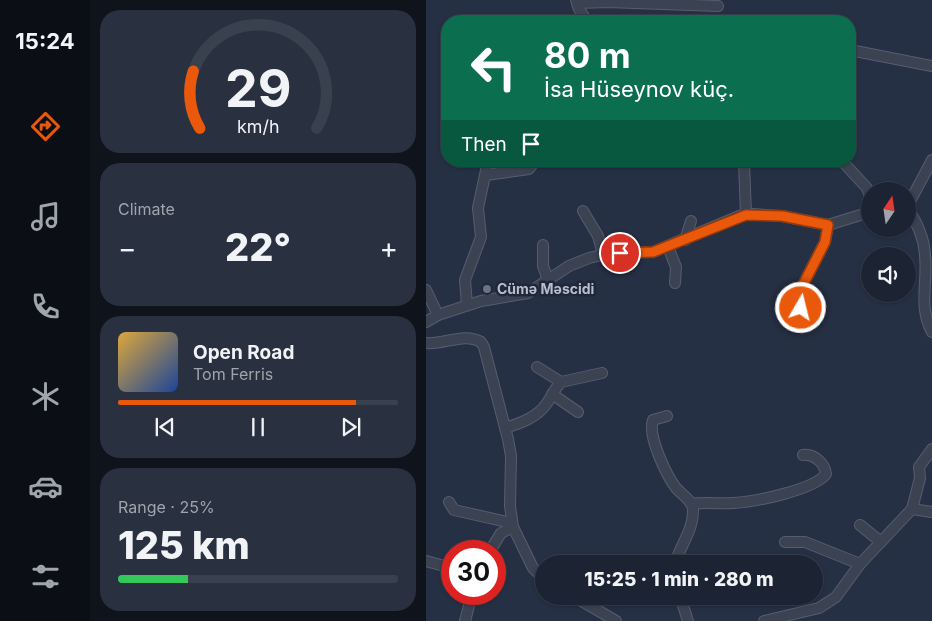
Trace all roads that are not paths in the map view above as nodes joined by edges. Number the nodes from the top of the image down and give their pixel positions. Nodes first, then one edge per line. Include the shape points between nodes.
1 (577, 2) edge
2 (718, 6) dead end
3 (584, 15) edge
4 (856, 51) edge
5 (932, 66) edge
6 (932, 160) edge
7 (487, 167) edge
8 (502, 167) edge
9 (530, 167) edge
10 (744, 167) edge
11 (848, 167) edge
12 (502, 173) junction
13 (486, 175) junction
14 (861, 182) edge
15 (916, 190) edge
16 (583, 211) dead end
17 (746, 215) junction
18 (861, 215) edge
19 (691, 221) dead end
20 (916, 224) edge
21 (828, 225) junction
22 (685, 240) junction
23 (543, 245) dead end
24 (668, 247) junction
25 (603, 254) junction
26 (929, 265) edge
27 (548, 280) junction
28 (675, 282) dead end
29 (426, 290) edge
30 (468, 305) junction
31 (801, 308) dead end
32 (438, 315) junction
33 (426, 322) edge
34 (932, 332) edge
35 (426, 343) edge
36 (537, 367) dead end
37 (602, 373) dead end
38 (560, 382) junction
39 (552, 394) junction
40 (578, 412) dead end
41 (667, 416) dead end
42 (505, 428) junction
43 (932, 449) edge
44 (803, 455) dead end
45 (449, 502) dead end
46 (691, 504) junction
47 (912, 509) junction
48 (932, 512) edge
49 (513, 525) junction
50 (860, 525) dead end
51 (497, 540) edge
52 (785, 542) dead end
53 (881, 542) junction
54 (679, 555) edge
55 (426, 562) edge
56 (860, 564) junction
57 (441, 565) edge
58 (535, 570) edge
59 (469, 605) edge
60 (588, 605) edge
61 (683, 605) edge
62 (465, 621) edge
63 (614, 621) edge
64 (688, 621) edge
65 (764, 621) edge

1 - 2 street
1 - 3 street
4 - 5 street
6 - 15 street
7 - 13 street
8 - 12 street
9 - 12 street
10 - 17 street
11 - 14 street
12 - 13 street
13 - 30 street via 478,208 481,237 466,280
16 - 25 street via 598,236
17 - 21 street via 782,216
17 - 22 street
18 - 21 street
19 - 22 street
20 - 26 street
21 - 31 street via 825,242 804,283
22 - 24 street
23 - 27 street via 543,266
24 - 25 street via 643,254
24 - 28 street via 676,267
25 - 27 street via 578,262
26 - 34 street via 924,306
27 - 30 street via 528,293
29 - 32 street
30 - 32 street
32 - 33 street
35 - 42 street via 467,338 481,342
36 - 38 street
37 - 38 street
38 - 39 street
39 - 40 street
39 - 42 street via 536,415
41 - 46 street via 653,420 652,434 670,477
42 - 49 street via 511,456
43 - 47 street via 919,467 920,478
44 - 46 street via 813,455 824,467 826,474 823,478 804,487 755,500 733,504
45 - 49 street via 454,510
46 - 54 street via 687,538
47 - 48 street
47 - 53 street
49 - 51 street
49 - 58 street
50 - 53 street
52 - 56 street via 805,542
53 - 56 street
55 - 57 street
56 - 65 street via 827,604
59 - 62 street
60 - 63 street
61 - 64 street

